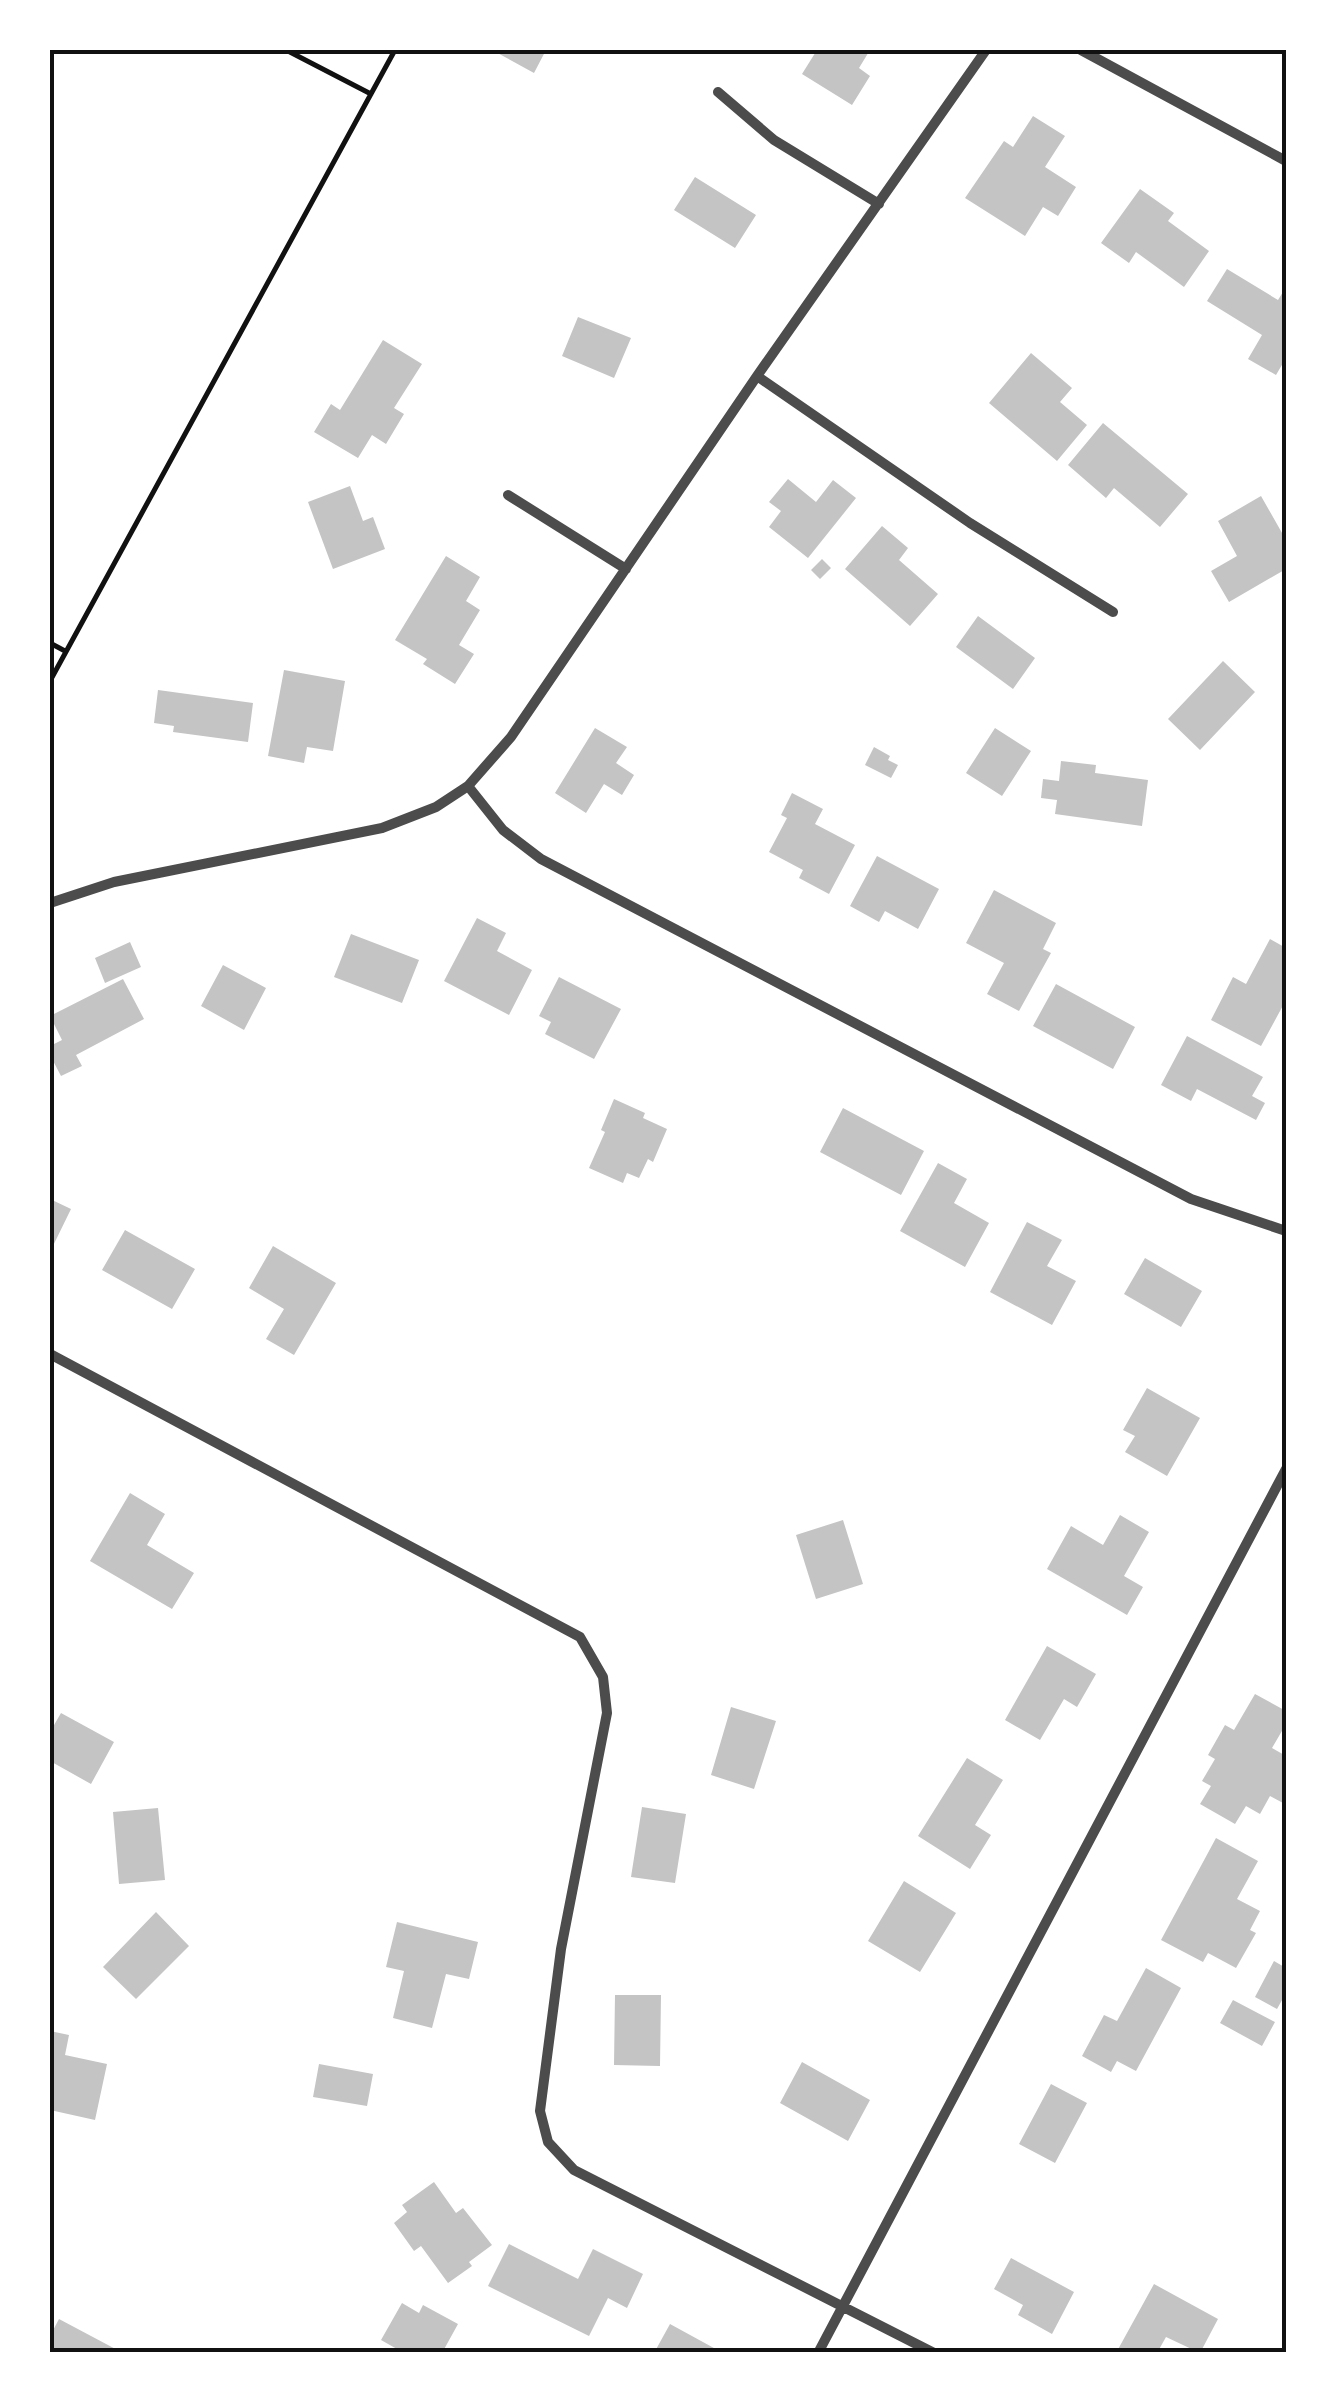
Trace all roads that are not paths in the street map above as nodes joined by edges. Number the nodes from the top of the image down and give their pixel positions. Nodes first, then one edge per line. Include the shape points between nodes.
1 (986, 50) edge
2 (1081, 50) edge
3 (718, 92) dead end
4 (1286, 160) edge
5 (879, 204) junction
6 (757, 376) junction
7 (508, 494) dead end
8 (626, 569) junction
9 (1112, 612) dead end
10 (468, 786) junction
11 (50, 903) edge
12 (1286, 1231) edge
13 (50, 1354) edge
14 (1286, 1468) edge
15 (842, 2306) junction
16 (818, 2353) edge
17 (934, 2353) edge

1 - 5 street
2 - 4 street
3 - 5 street via 774,140
5 - 6 street
6 - 8 street
6 - 9 street
7 - 8 street
8 - 10 street via 511,736
10 - 11 street via 382,828 114,882
10 - 12 street via 503,830 541,859 1191,1199
13 - 15 street via 580,1637 603,1677 607,1713 561,1949 540,2111 548,2142 574,2170
14 - 15 street
15 - 16 street
15 - 17 street

